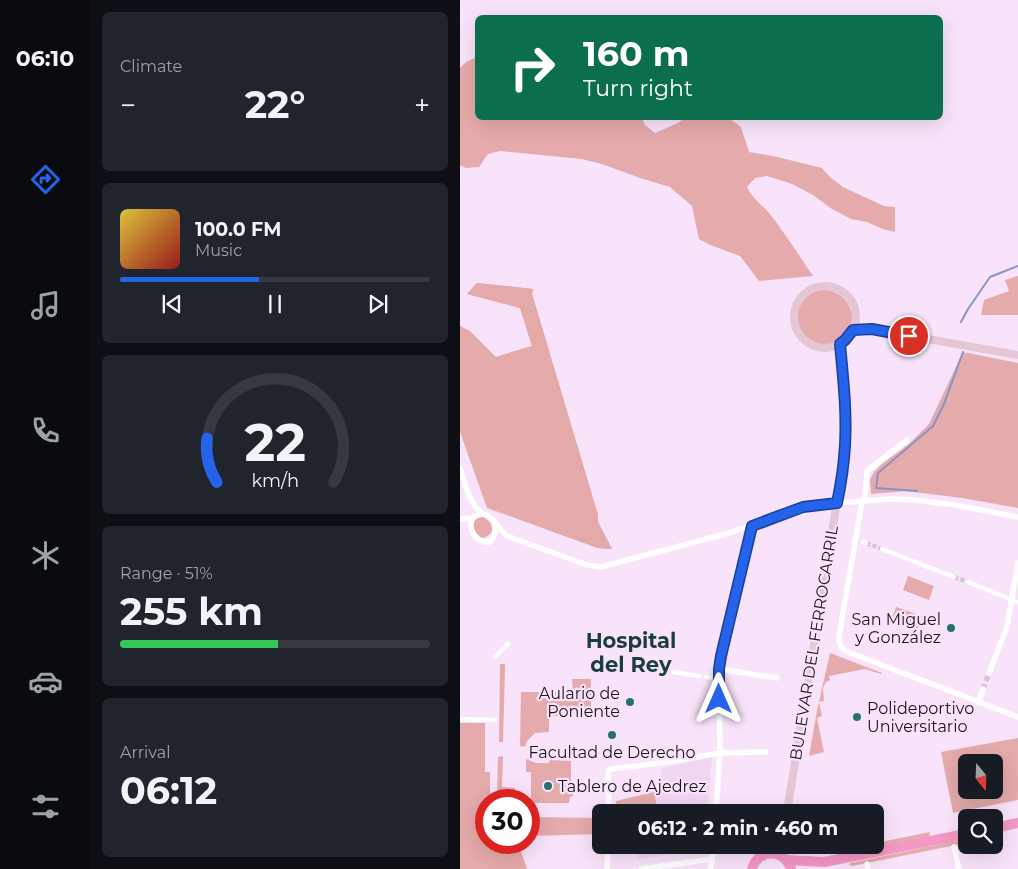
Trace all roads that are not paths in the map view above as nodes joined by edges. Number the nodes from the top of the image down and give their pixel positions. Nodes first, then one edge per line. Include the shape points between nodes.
1 (855, 320) junction
2 (872, 329) junction
3 (853, 330) junction
4 (837, 345) junction
5 (1018, 355) edge
6 (907, 440) dead end
7 (460, 468) edge
8 (862, 502) junction
9 (472, 503) junction
10 (837, 503) junction
11 (484, 514) junction
12 (1018, 517) edge
13 (472, 518) junction
14 (460, 519) edge
15 (495, 524) junction
16 (752, 526) junction
17 (507, 536) junction
18 (493, 537) junction
19 (882, 549) tunnel mouth
20 (1018, 563) edge
21 (954, 577) tunnel mouth
22 (968, 582) tunnel mouth
23 (1014, 601) edge
24 (508, 644) dead end
25 (495, 656) dead end
26 (719, 669) junction
27 (674, 672) tunnel mouth
28 (989, 673) tunnel mouth
29 (699, 676) dead end
30 (706, 677) dead end
31 (777, 678) dead end
32 (719, 679) junction
33 (983, 689) tunnel mouth
34 (978, 702) junction
35 (1018, 717) edge
36 (460, 719) edge
37 (495, 720) dead end
38 (766, 752) dead end
39 (720, 753) junction
40 (609, 804) edge
41 (717, 804) edge
42 (787, 804) edge
43 (1018, 823) edge
44 (1003, 826) edge
45 (958, 836) edge
46 (954, 847) dead end
47 (608, 854) edge
48 (713, 854) edge
49 (764, 854) edge
50 (777, 854) edge
51 (712, 861) junction
52 (787, 862) edge
53 (824, 862) junction
54 (751, 868) edge
55 (607, 869) edge
56 (641, 869) edge
57 (710, 869) edge
58 (714, 869) edge
59 (810, 869) edge
60 (959, 869) edge

1 - 2 main road
1 - 3 main road
1 - 4 main road via 855,310 845,294 828,286 809,290 796,304 794,323 802,338 817,347
2 - 3 main road
2 - 5 main road
3 - 4 main road
4 - 10 main road, BULEVAR DEL FERROCARRIL via 845,401 845,437
6 - 8 street via 867,471
7 - 9 street
8 - 10 street
8 - 12 street via 915,500
8 - 34 street via 839,637 841,647
9 - 11 street
9 - 13 street
10 - 16 street via 803,507
10 - 42 main road, BULEVAR DEL FERROCARRIL
11 - 13 street
11 - 15 street
13 - 14 street
13 - 18 street via 467,532 472,539 486,542
15 - 17 street
15 - 18 street
16 - 17 street via 601,567
16 - 26 street
17 - 18 street
19 - 21 street
20 - 23 street
22 - 23 street
23 - 28 street
24 - 25 street
26 - 31 street
26 - 32 street
27 - 29 street
30 - 32 street
32 - 39 street
33 - 34 street
34 - 35 street
36 - 37 street
38 - 39 street
39 - 40 street via 610,770
39 - 41 street
43 - 44 highway
45 - 53 highway
46 - 60 street
47 - 55 street
48 - 51 street
49 - 54 highway
50 - 52 highway
51 - 56 street
51 - 57 street
51 - 58 street
52 - 53 highway
53 - 59 highway

